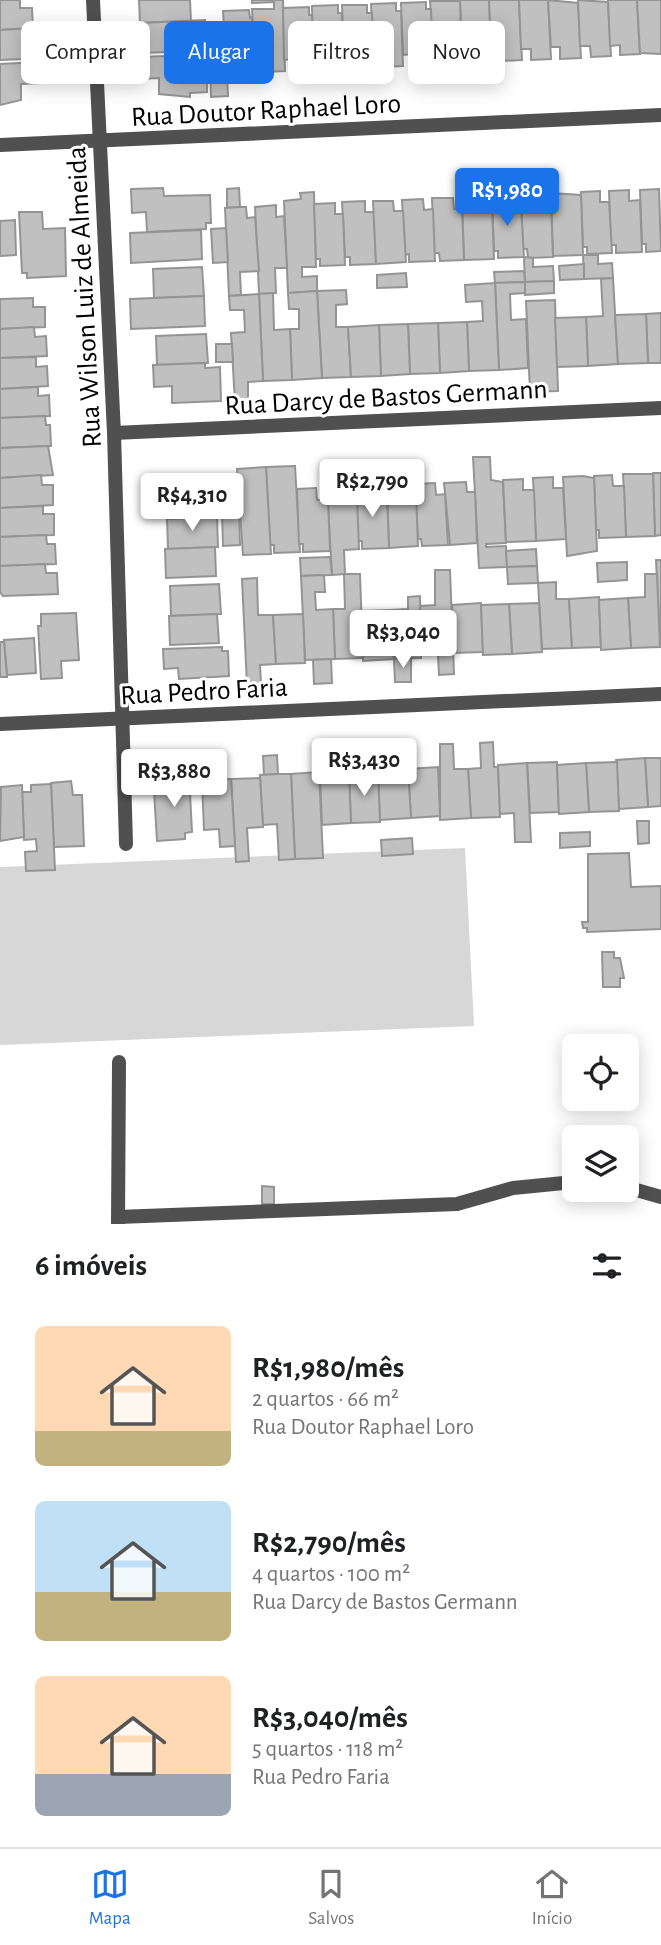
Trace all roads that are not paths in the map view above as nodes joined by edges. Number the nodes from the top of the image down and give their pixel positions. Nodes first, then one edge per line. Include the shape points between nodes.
1 (93, 0) edge
2 (661, 115) edge
3 (101, 141) junction
4 (0, 145) edge
5 (661, 408) edge
6 (114, 433) junction
7 (661, 694) edge
8 (121, 718) junction
9 (0, 724) edge
10 (126, 844) dead end
11 (119, 1062) dead end
12 (562, 1183) edge
13 (639, 1191) edge
14 (661, 1197) edge
15 (118, 1221) edge

1 - 3 street, Rua Wilson Luiz de Almeida
2 - 3 street, Rua Doutor Raphael Loro
3 - 4 street, Rua Doutor Raphael Loro
3 - 6 street, Rua Wilson Luiz de Almeida
5 - 6 street, Rua Darcy de Bastos Germann
6 - 8 street, Rua Wilson Luiz de Almeida
7 - 8 street, Rua Pedro Faria
8 - 9 street, Rua Pedro Faria
8 - 10 street, Rua Wilson Luiz de Almeida
11 - 15 street
12 - 15 street via 513,1188 457,1204
13 - 14 street

